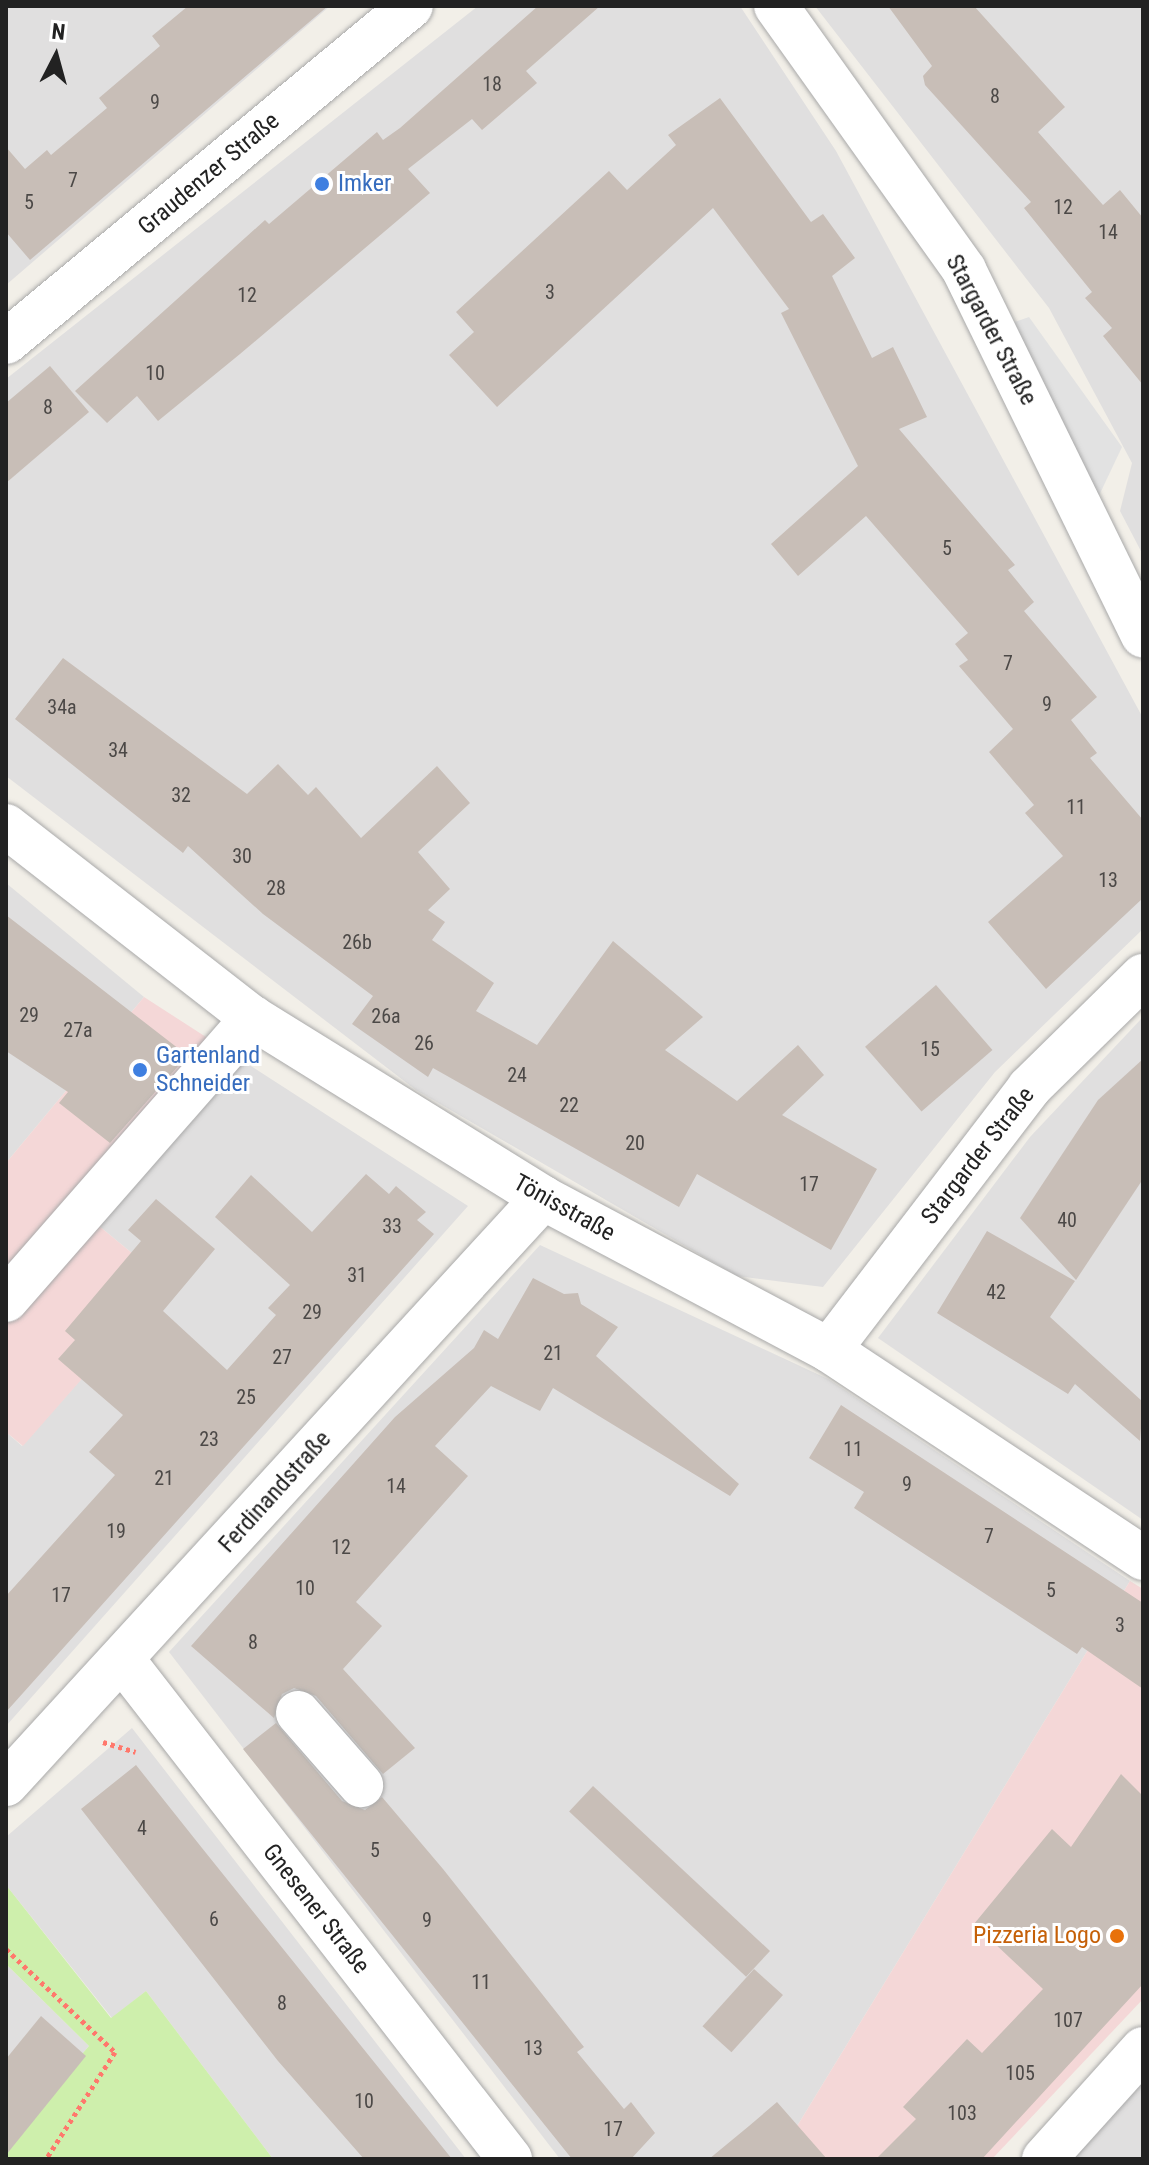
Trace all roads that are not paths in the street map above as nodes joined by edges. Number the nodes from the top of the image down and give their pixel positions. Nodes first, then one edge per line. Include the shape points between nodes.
1 (411, 6) edge
2 (776, 6) edge
3 (6, 342) edge
4 (1143, 636) edge
5 (6, 826) edge
6 (1143, 976) edge
7 (253, 1018) junction
8 (543, 1198) junction
9 (6, 1300) edge
10 (829, 1350) junction
11 (1143, 1558) edge
12 (122, 1659) junction
13 (298, 1713) dead end
14 (6, 1784) edge
15 (361, 1785) dead end
16 (1143, 2049) edge
17 (510, 2159) edge
18 (1044, 2159) edge

1 - 3 street, Graudenzer Straße
2 - 4 street, Stargarder Straße via 964,270
5 - 7 street, Tönisstraße
6 - 10 street, Stargarder Straße via 1029,1088
7 - 8 street, Tönisstraße
7 - 9 street
8 - 10 street, Tönisstraße
8 - 12 street, Ferdinandstraße
10 - 11 street, Tönisstraße
12 - 14 street, Ferdinandstraße
12 - 17 street, Gnesener Straße
13 - 15 street
16 - 18 street

